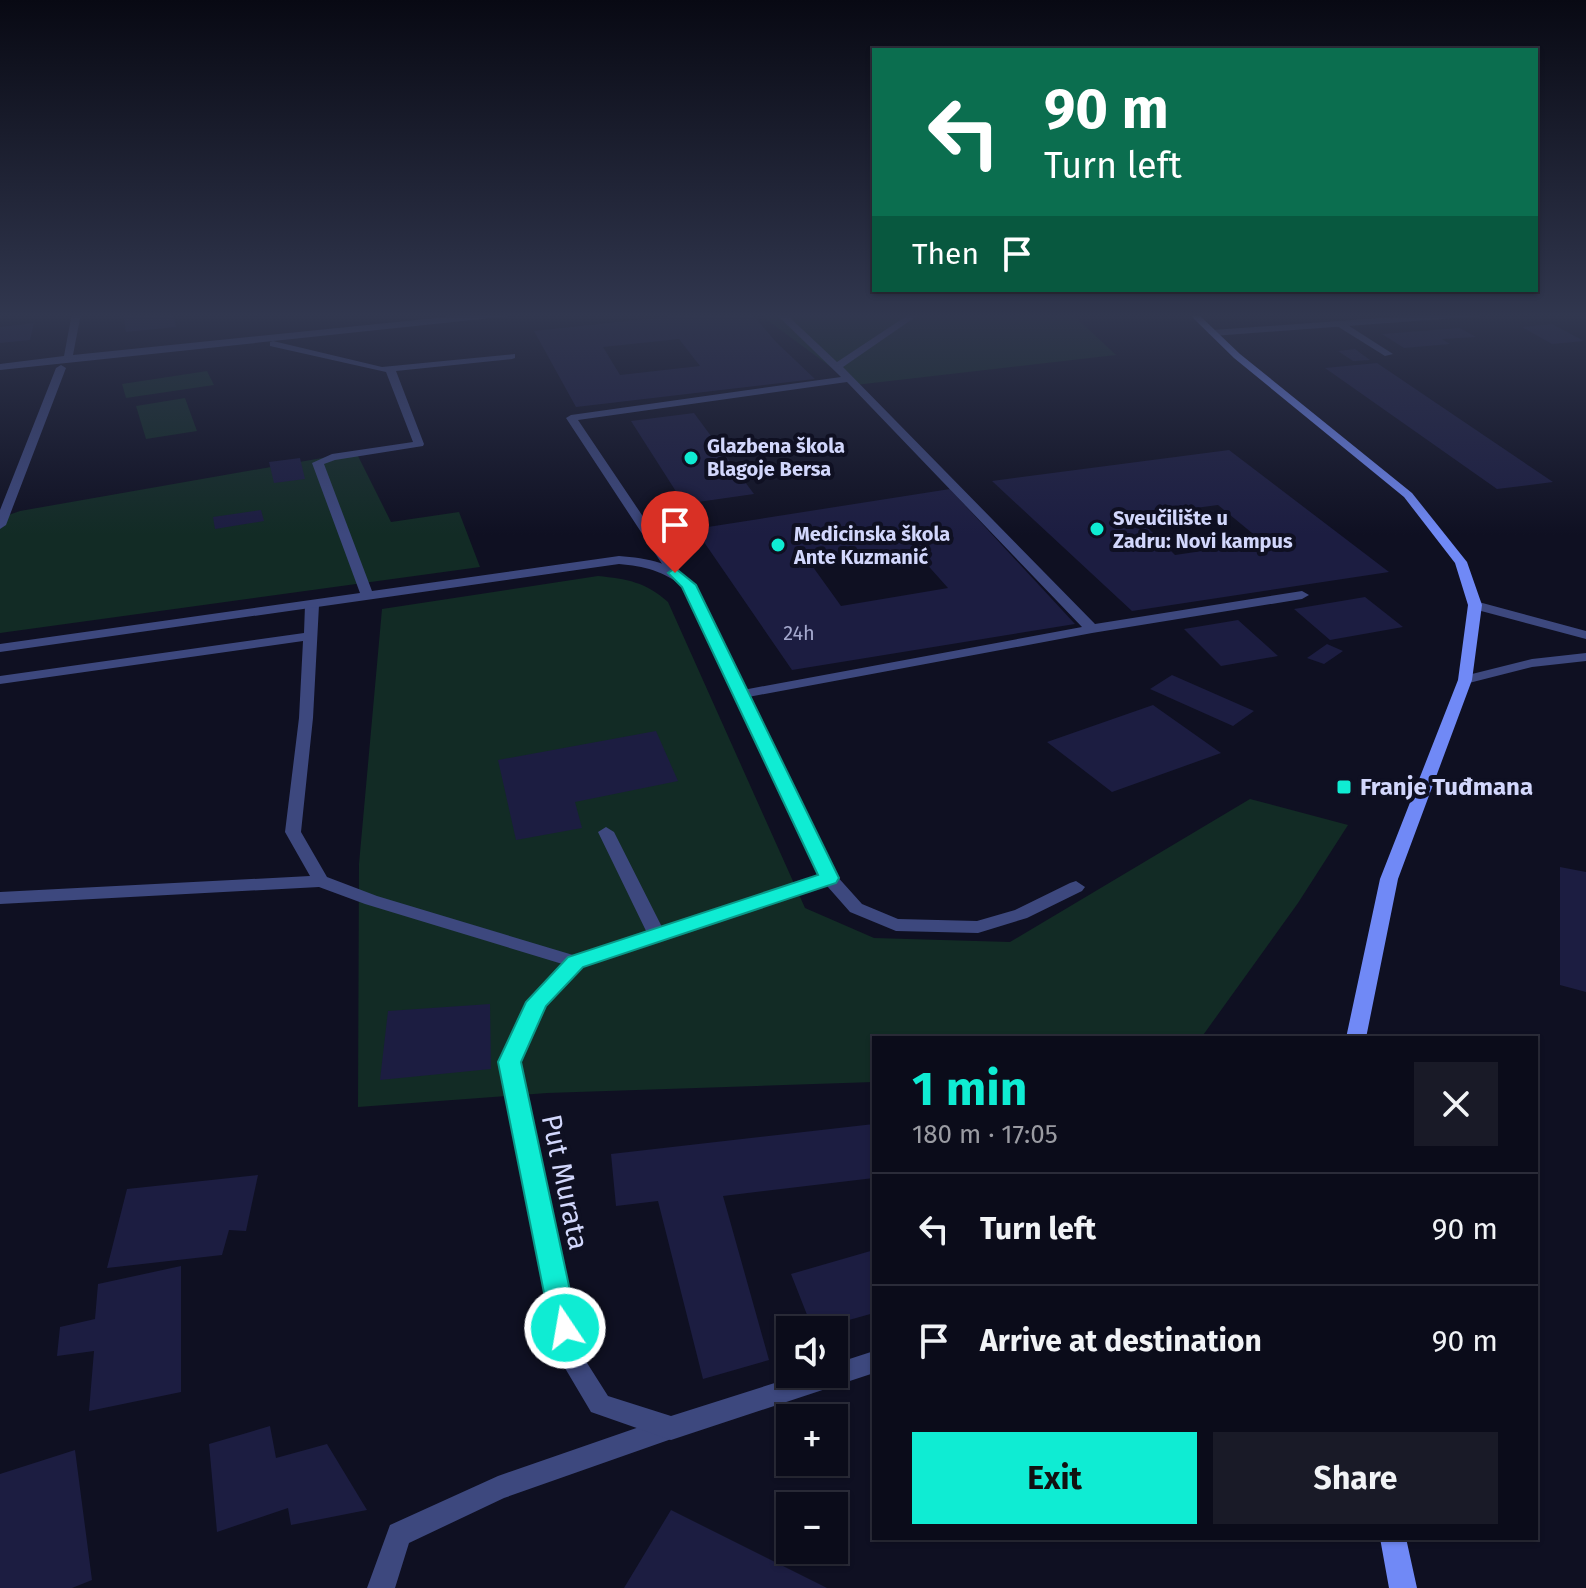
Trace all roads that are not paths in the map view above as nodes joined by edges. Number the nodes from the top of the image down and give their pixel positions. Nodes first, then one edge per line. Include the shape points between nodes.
1 (54, 387) edge
2 (397, 387) edge
3 (791, 387) edge
4 (857, 387) edge
5 (1275, 387) edge
6 (0, 525) edge
7 (675, 573) junction
8 (1302, 595) dead end
9 (368, 597) junction
10 (312, 605) junction
11 (1475, 605) junction
12 (1092, 629) junction
13 (1586, 635) edge
14 (310, 636) junction
15 (0, 648) edge
16 (1586, 657) edge
17 (0, 680) edge
18 (1465, 680) junction
19 (743, 694) junction
20 (606, 832) dead end
21 (829, 878) junction
22 (321, 881) junction
23 (1076, 887) dead end
24 (0, 898) edge
25 (657, 935) junction
26 (576, 962) junction
27 (1356, 1036) edge
28 (872, 1363) edge
29 (671, 1428) junction
30 (1393, 1540) edge
31 (381, 1588) edge
32 (1403, 1588) edge

1 - 6 street
2 - 9 street via 419,444 318,463
3 - 7 street via 571,418
4 - 12 street
5 - 11 main road via 1408,495 1461,562
7 - 9 street via 653,563 619,560
7 - 19 street via 689,585
8 - 12 street
9 - 10 street
10 - 14 street
10 - 15 street
11 - 13 street
11 - 18 main road
12 - 19 street
14 - 17 street
14 - 22 street via 293,832
16 - 18 street via 1532,663
18 - 27 main road via 1389,879
19 - 21 street
20 - 25 street
21 - 23 street via 856,908 896,925 978,927 1021,914
21 - 25 street, Put Murata
22 - 24 street
22 - 26 street
25 - 26 street, Put Murata
26 - 29 street, Put Murata via 537,1002 509,1062 571,1358 600,1404
28 - 29 street
29 - 31 street via 498,1488 399,1534
30 - 32 main road

